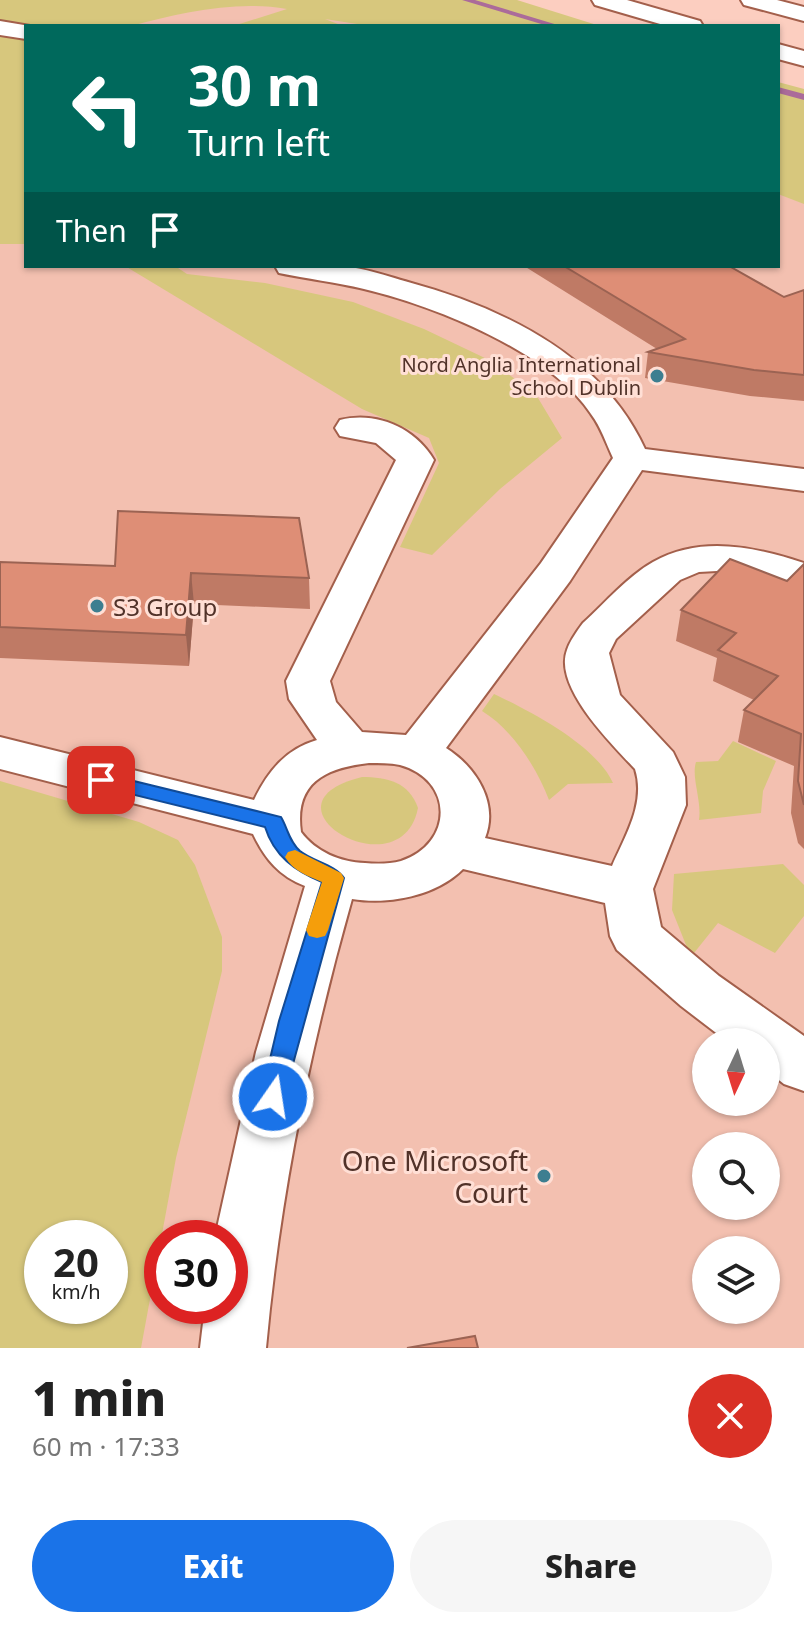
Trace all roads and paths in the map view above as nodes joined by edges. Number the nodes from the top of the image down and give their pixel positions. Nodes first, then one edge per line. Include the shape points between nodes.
1 (603, 0) edge
2 (752, 0) edge
3 (804, 14) edge
4 (685, 24) edge
5 (0, 28) edge
6 (24, 32) edge
7 (780, 52) edge
8 (804, 59) edge
9 (300, 268) edge
10 (353, 428) dead end
11 (631, 458) junction
12 (804, 480) edge
13 (804, 576) edge
14 (351, 749) junction
15 (0, 753) edge
16 (417, 753) junction
17 (274, 822) junction
18 (453, 849) junction
19 (333, 878) junction
20 (628, 889) junction
21 (804, 1067) edge
22 (233, 1348) edge

1 - 4 main road
2 - 3 main road
5 - 6 main road
7 - 8 main road
9 - 11 main road via 396,288 510,334 585,385 614,420
10 - 14 main road via 398,440 415,460 308,681 317,707
11 - 12 main road
11 - 16 main road via 510,633
13 - 20 main road via 748,557 696,559 666,571 598,632 587,653 599,700 656,763 663,790 657,820
14 - 16 main road
14 - 17 main road via 323,754 301,766 275,801
15 - 17 main road
16 - 18 main road via 441,766 458,784 467,805 465,827
17 - 19 main road via 279,840 292,855
18 - 19 main road via 401,879
18 - 20 main road
19 - 22 main road via 291,1021 255,1176
20 - 21 main road via 636,936 700,991

